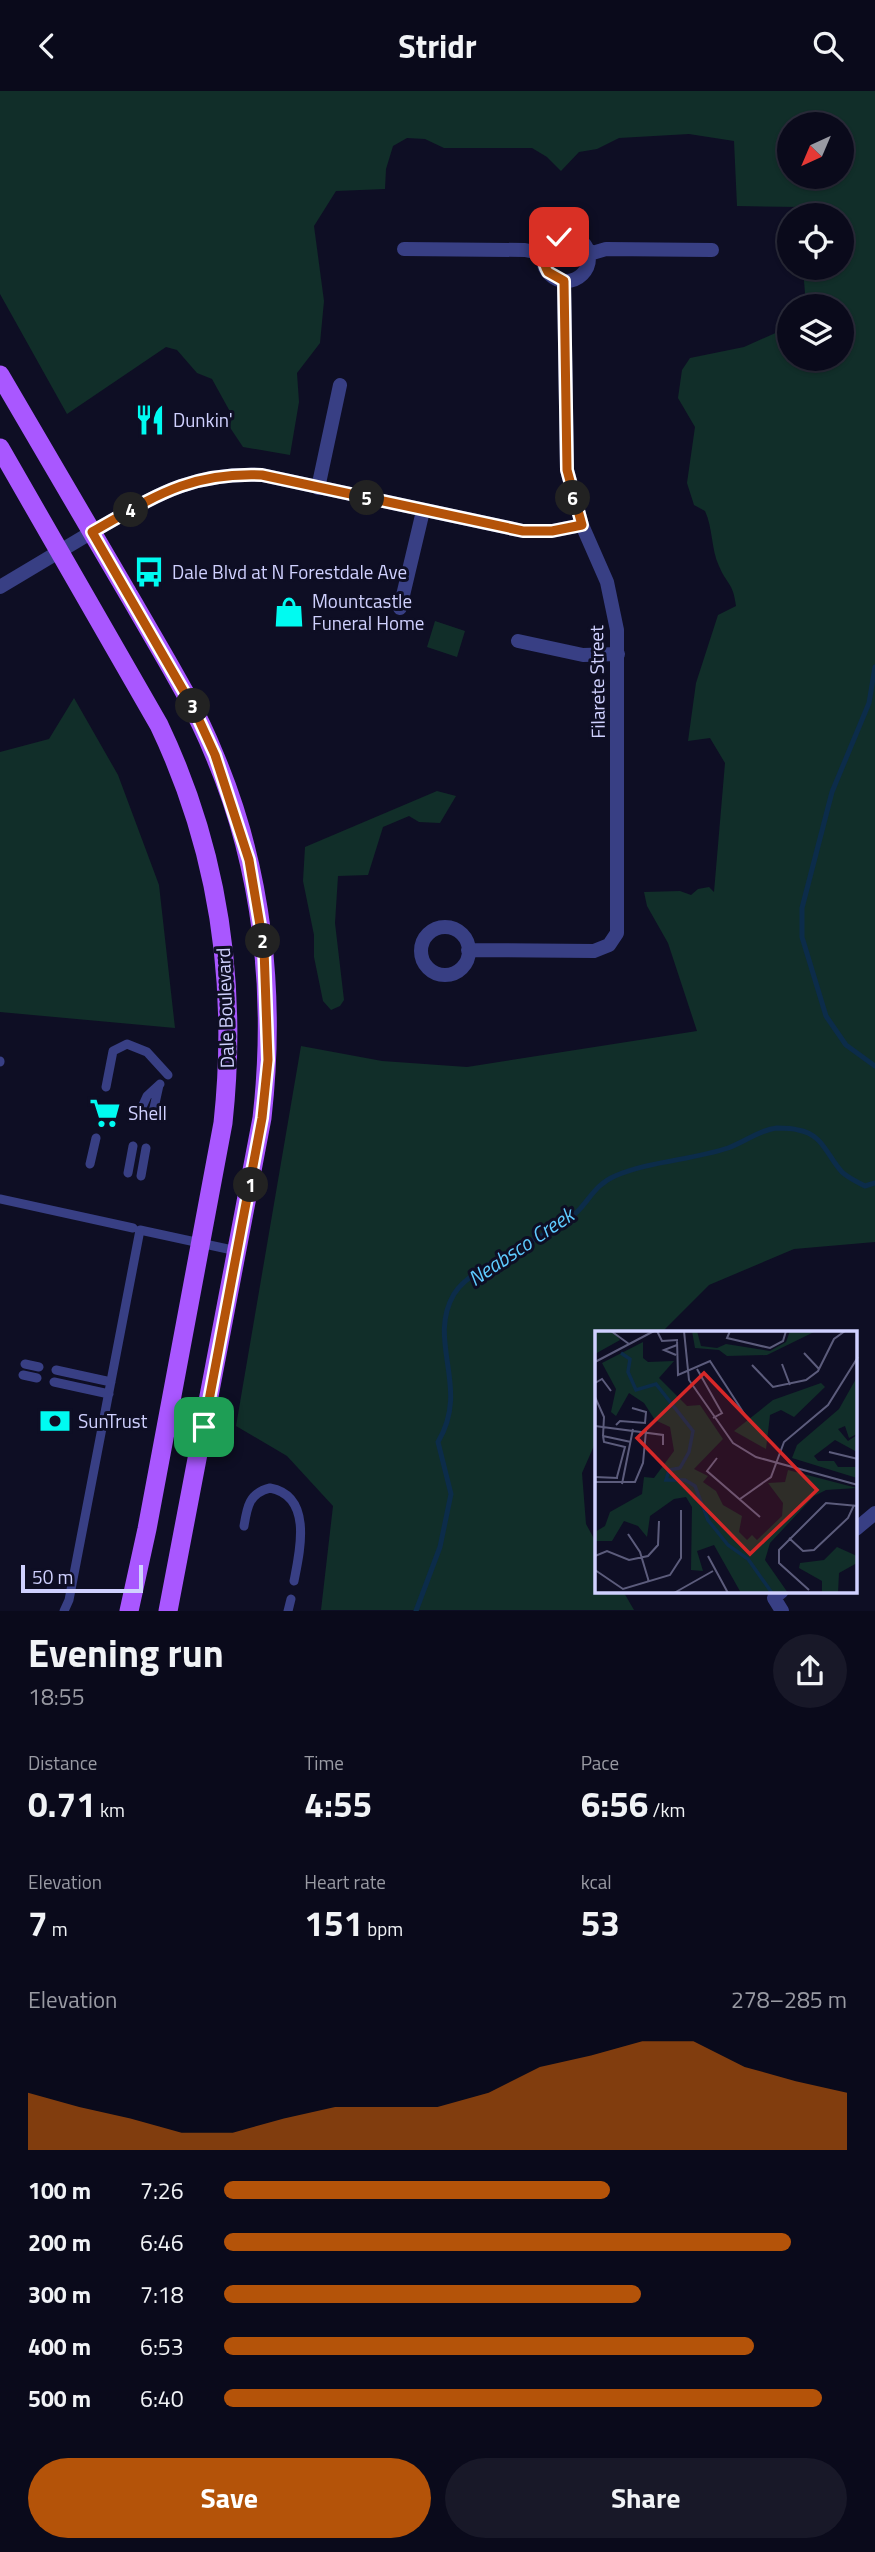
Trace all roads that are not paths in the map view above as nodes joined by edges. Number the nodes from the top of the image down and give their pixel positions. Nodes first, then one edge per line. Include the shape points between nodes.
1 (404, 249) dead end
2 (712, 250) dead end
3 (544, 254) junction
4 (589, 254) junction
5 (564, 281) junction
6 (0, 375) edge
7 (340, 385) dead end
8 (0, 448) edge
9 (318, 488) junction
10 (423, 510) junction
11 (582, 525) junction
12 (92, 532) junction
13 (59, 551) junction
14 (0, 587) edge
15 (400, 608) dead end
16 (518, 641) dead end
17 (618, 653) junction
18 (468, 950) dead end
19 (168, 1075) dead end
20 (106, 1087) dead end
21 (139, 1114) dead end
22 (152, 1117) dead end
23 (96, 1138) dead end
24 (133, 1146) dead end
25 (146, 1148) dead end
26 (90, 1164) dead end
27 (128, 1173) dead end
28 (141, 1176) dead end
29 (0, 1199) edge
30 (133, 1228) dead end
31 (199, 1242) junction
32 (237, 1251) junction
33 (25, 1364) dead end
34 (39, 1367) dead end
35 (56, 1370) dead end
36 (23, 1375) dead end
37 (37, 1378) dead end
38 (54, 1382) dead end
39 (111, 1382) junction
40 (108, 1394) junction
41 (875, 1513) edge
42 (244, 1526) dead end
43 (858, 1527) edge
44 (294, 1581) dead end
45 (290, 1599) dead end
46 (64, 1611) edge
47 (129, 1611) edge
48 (168, 1611) edge
49 (288, 1611) edge

1 - 3 street
2 - 4 street
3 - 4 street via 552,240 565,235 578,238
3 - 5 street via 548,272
4 - 5 street via 584,273
5 - 11 street, Filarete Street via 567,470
6 - 12 main road, Dale Boulevard
7 - 9 street
8 - 13 main road, Dale Boulevard
9 - 10 street
9 - 12 street via 262,475 205,477 166,490
10 - 11 street via 523,531
10 - 15 street
11 - 17 street, Filarete Street via 612,598
12 - 13 street
12 - 32 main road, Dale Boulevard via 200,721 232,801 257,895 267,991 268,1060 253,1175
13 - 14 street
13 - 31 main road, Dale Boulevard via 178,766 194,808 221,920 227,971 228,1073 223,1123
16 - 17 street via 583,655
17 - 18 street, Filarete Street via 618,923 613,942 594,951
19 - 20 lane via 147,1052 127,1044 113,1051
21 - 22 lane via 147,1096 160,1084
23 - 26 lane
24 - 27 lane
25 - 28 lane
29 - 30 lane
31 - 32 lane
31 - 39 lane via 140,1230
31 - 47 main road, Dale Boulevard
32 - 48 main road, Dale Boulevard
33 - 34 lane
35 - 39 lane
36 - 37 lane
38 - 40 lane
39 - 40 lane
40 - 46 lane
41 - 43 street
42 - 44 lane via 255,1494 270,1488 288,1496 298,1512 302,1533
45 - 49 lane

